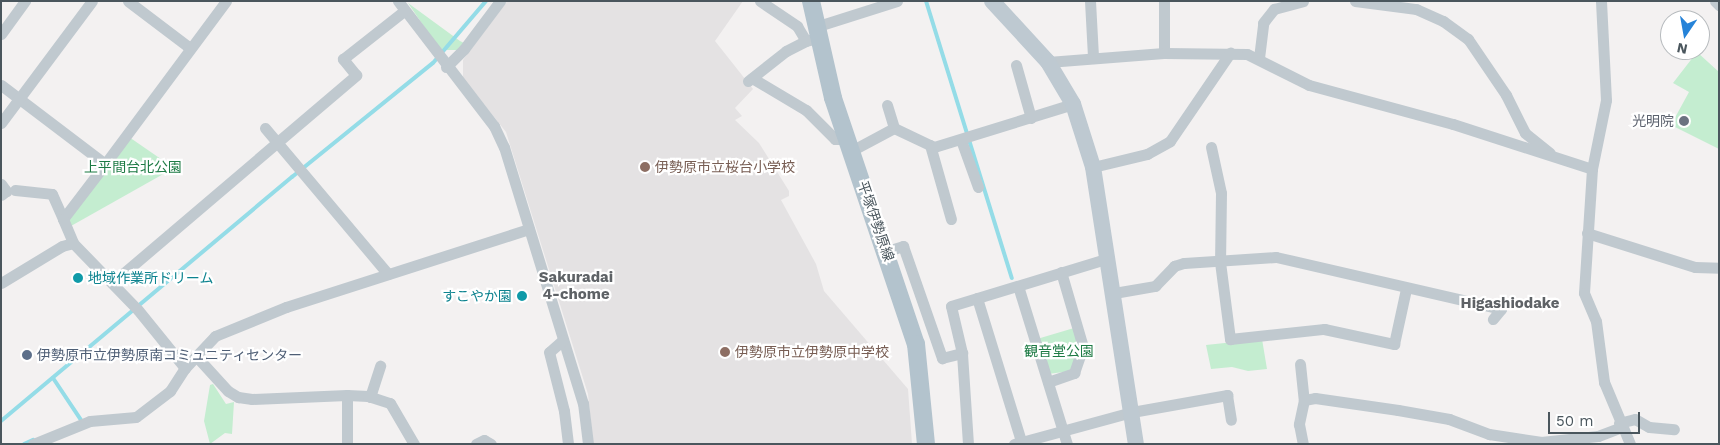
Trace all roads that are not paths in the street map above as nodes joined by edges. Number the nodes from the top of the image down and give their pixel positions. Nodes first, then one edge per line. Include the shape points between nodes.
1 (25, 1) edge
2 (92, 1) edge
3 (128, 1) edge
4 (226, 1) edge
5 (500, 1) edge
6 (760, 1) edge
7 (811, 1) edge
8 (897, 1) edge
9 (992, 1) edge
10 (1090, 1) edge
11 (1164, 1) edge
12 (1302, 1) edge
13 (1355, 1) edge
14 (1601, 1) edge
15 (1715, 1) edge
16 (1719, 5) edge
17 (401, 6) edge
18 (1, 34) edge
19 (813, 35) junction
20 (190, 48) junction
21 (1164, 53) junction
22 (1230, 53) junction
23 (1093, 56) junction
24 (1259, 58) junction
25 (1048, 62) junction
26 (1016, 65) dead end
27 (446, 67) junction
28 (1, 85) edge
29 (19, 99) junction
30 (1073, 104) junction
31 (886, 105) dead end
32 (1031, 118) junction
33 (1, 123) edge
34 (265, 128) dead end
35 (894, 128) junction
36 (961, 140) junction
37 (276, 142) junction
38 (848, 145) junction
39 (930, 145) junction
40 (1211, 146) dead end
41 (1553, 157) junction
42 (105, 164) junction
43 (1093, 167) junction
44 (1592, 169) junction
45 (1, 184) edge
46 (978, 187) dead end
47 (15, 190) dead end
48 (1, 195) edge
49 (64, 219) junction
50 (951, 219) dead end
51 (529, 229) junction
52 (1586, 233) junction
53 (74, 243) junction
54 (887, 251) junction
55 (1109, 258) junction
56 (1220, 262) junction
57 (1719, 268) edge
58 (1061, 272) junction
59 (388, 274) junction
60 (112, 283) junction
61 (1, 284) edge
62 (1018, 286) junction
63 (1406, 289) junction
64 (1114, 293) junction
65 (977, 298) junction
66 (1493, 319) dead end
67 (563, 340) junction
68 (962, 353) junction
69 (196, 356) junction
70 (1300, 364) dead end
71 (380, 366) dead end
72 (185, 368) junction
73 (1048, 382) junction
74 (347, 396) junction
75 (370, 397) junction
76 (1304, 400) junction
77 (1132, 412) junction
78 (1231, 420) dead end
79 (1620, 425) junction
80 (1062, 428) junction
81 (1674, 429) dead end
82 (1017, 443) edge
83 (33, 444) edge
84 (347, 444) edge
85 (414, 444) edge
86 (476, 444) edge
87 (491, 444) edge
88 (568, 444) edge
89 (588, 444) edge
90 (926, 444) edge
91 (968, 444) edge
92 (1067, 444) edge
93 (1136, 444) edge
94 (1303, 444) edge
95 (1630, 444) edge

1 - 18 street
2 - 29 street
3 - 20 street
4 - 20 street
5 - 27 street via 464,49
6 - 19 street
7 - 19 main road, 平塚伊勢原線
8 - 19 street
9 - 25 street
10 - 23 street
11 - 21 street
12 - 24 street via 1274,9 1263,23
13 - 41 street via 1416,10 1443,21 1468,39 1506,95 1525,133
14 - 44 street via 1606,100
15 - 16 street
17 - 27 street
17 - 37 street via 342,59 356,75
19 - 38 main road, 平塚伊勢原線
19 - 38 street via 786,51 750,80 806,110 835,140
20 - 42 street
21 - 22 street
21 - 23 street
22 - 24 street
22 - 43 street via 1170,141 1147,154
23 - 25 street
24 - 41 street via 1309,85 1453,124
25 - 30 street
26 - 32 street
27 - 51 street via 494,126 504,147
28 - 29 street
29 - 33 street
29 - 42 street
30 - 32 street
30 - 43 street
31 - 35 street
32 - 36 street
34 - 37 street
35 - 38 street
35 - 39 street
36 - 39 street
36 - 46 street
37 - 59 street
37 - 60 street
38 - 54 main road, 平塚伊勢原線
39 - 50 street
40 - 56 street via 1221,193
41 - 44 street
42 - 49 street
43 - 55 street
44 - 52 street
45 - 48 street via 6,191
47 - 49 street via 52,194
49 - 53 street
51 - 59 street
51 - 67 street
52 - 57 street via 1695,267
52 - 79 street via 1584,293 1596,321 1604,382
53 - 60 street
53 - 61 street via 62,246
54 - 68 street via 903,246 942,358
54 - 90 main road, 平塚伊勢原線 via 916,344
55 - 58 street
55 - 64 street
56 - 63 street via 1276,257
56 - 63 street via 1230,339 1324,329 1394,344
56 - 64 street via 1174,266 1155,286
58 - 62 street
58 - 73 street via 1083,347 1074,373
59 - 69 street via 286,307 215,336
60 - 72 street
62 - 65 street
62 - 73 street
63 - 66 street via 1501,309
64 - 77 street
65 - 68 street via 951,306
65 - 82 street
67 - 88 street via 549,352 564,412
67 - 89 street via 583,403
68 - 91 street
69 - 72 street
69 - 74 street via 238,397
70 - 76 street
71 - 75 street
72 - 83 street via 170,391 136,417 90,421
73 - 80 street
74 - 75 street
74 - 84 street
75 - 85 street via 390,403
76 - 79 street via 1315,398 1449,419 1489,434 1540,442 1598,436
76 - 94 street via 1299,424
77 - 78 street via 1227,395
77 - 80 street
77 - 93 street
79 - 81 street via 1635,419 1650,427
79 - 95 street
80 - 82 street
80 - 92 street
86 - 87 street via 484,440

